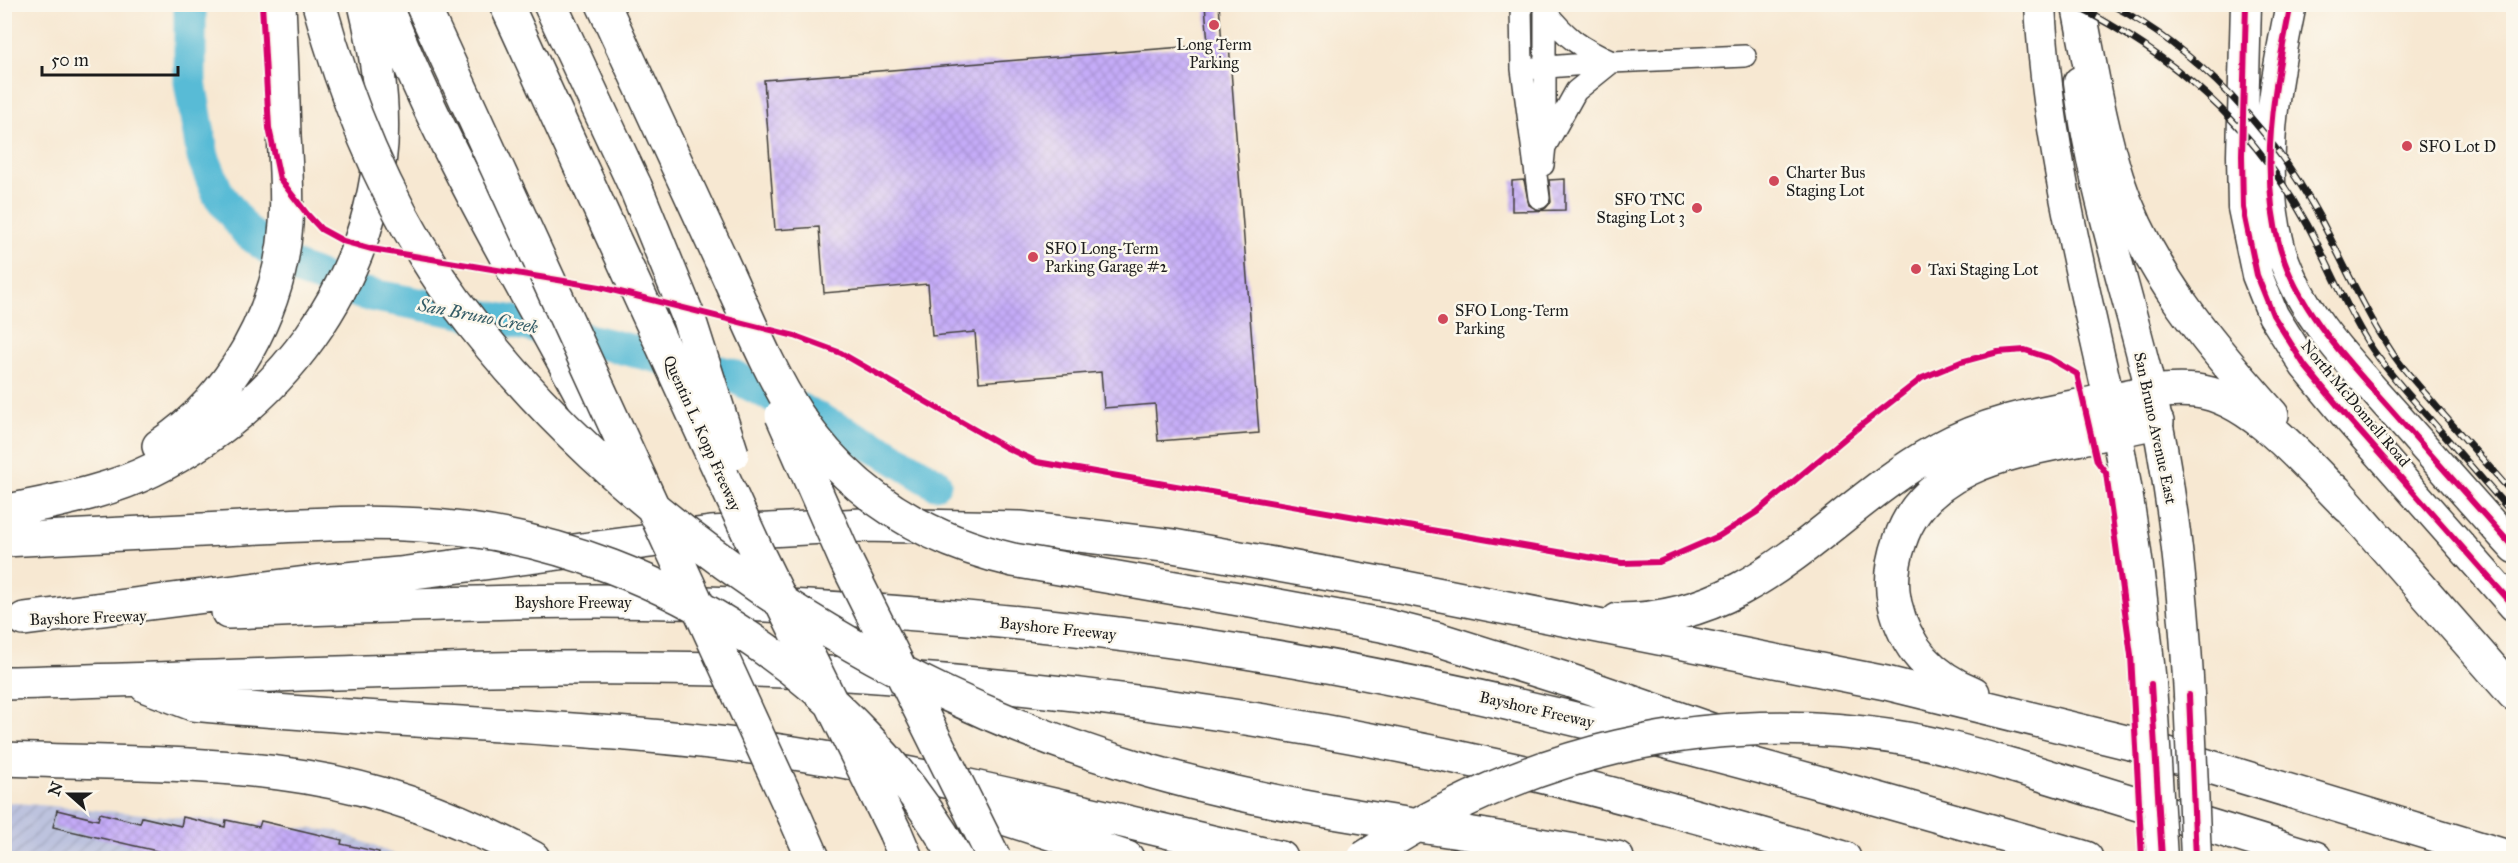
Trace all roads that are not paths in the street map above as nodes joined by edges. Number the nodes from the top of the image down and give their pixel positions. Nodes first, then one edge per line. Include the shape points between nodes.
1 (279, 4) edge
2 (319, 4) edge
3 (366, 4) edge
4 (385, 4) edge
5 (422, 4) edge
6 (506, 4) edge
7 (550, 4) edge
8 (603, 4) edge
9 (1521, 4) edge
10 (2040, 4) edge
11 (2074, 4) edge
12 (2078, 4) edge
13 (2246, 4) edge
14 (2291, 4) edge
15 (1545, 8) edge
16 (1745, 56) dead end
17 (1612, 62) junction
18 (1522, 69) junction
19 (1545, 69) junction
20 (1545, 145) junction
21 (721, 260) junction
22 (2154, 407) junction
23 (2112, 416) junction
24 (44, 503) junction
25 (2349, 507) junction
26 (4, 512) edge
27 (4, 540) edge
28 (2514, 548) edge
29 (758, 554) junction
30 (1474, 602) junction
31 (2514, 606) edge
32 (14, 619) edge
33 (130, 680) junction
34 (4, 683) edge
35 (738, 694) junction
36 (2514, 694) edge
37 (667, 739) junction
38 (2130, 743) junction
39 (4, 759) edge
40 (1900, 806) junction
41 (901, 845) edge
42 (2283, 848) junction
43 (533, 858) edge
44 (813, 858) edge
45 (956, 858) edge
46 (994, 858) edge
47 (1127, 858) edge
48 (1281, 858) edge
49 (1364, 858) edge
50 (1617, 858) edge
51 (1845, 858) edge
52 (2086, 858) edge
53 (2162, 858) edge
54 (2196, 858) edge
55 (2315, 858) edge
56 (2323, 858) edge
57 (2511, 858) edge

1 - 24 highway via 286,225 271,296 256,333 219,391 172,437 111,476
2 - 50 highway, bridge via 370,150 395,204 454,299 571,433 653,508 764,590 886,663 1000,717 1133,766 1313,810
3 - 24 highway via 381,101 377,182 357,254 321,323 265,391 194,447 117,484
4 - 35 highway, bridge via 421,92 481,214 574,379
5 - 35 highway, bridge
6 - 29 highway, Quentin L. Kopp Freeway, bridge
7 - 29 highway, bridge via 635,186 688,315 752,516
8 - 21 highway
9 - 18 street
10 - 23 street via 2058,167
11 - 22 street, San Bruno Avenue East via 2079,78 2092,165
12 - 25 highway via 2114,168 2151,256 2211,345
13 - 31 street, North McDonnell Road via 2243,208 2257,275 2273,315 2305,366 2348,418
14 - 28 street, North McDonnell Road via 2276,77 2269,157 2276,227 2290,275 2340,351
15 - 17 street via 1565,35
15 - 19 street
16 - 17 street
17 - 19 street
17 - 20 street via 1576,91
18 - 19 street
18 - 20 street via 1539,198
19 - 20 street
21 - 40 highway, bridge via 797,414 817,442 888,508 918,526 979,552 1013,560 1382,625 1496,656 1688,720
21 - 46 highway, bridge via 820,504
22 - 23 highway
22 - 25 highway via 2185,390 2204,392 2238,405 2270,429
22 - 54 street, San Bruno Avenue East, bridge via 2178,546
23 - 30 highway via 2010,420 1938,449 1788,560 1732,594 1705,605 1653,617 1614,620
23 - 38 highway via 1974,465 1950,478 1926,498 1908,523 1896,550 1893,591 1902,626 1913,647 1929,667 1947,680 1982,696
23 - 53 street, bridge via 2135,550 2151,684
24 - 26 highway
25 - 36 highway
27 - 45 highway, bridge via 342,523 405,524 465,529 556,549 637,577 690,603 741,632 811,686 880,754 918,800
29 - 41 highway, Quentin L. Kopp Freeway, bridge
30 - 32 highway via 1239,557 1096,536 1020,528 862,525 700,535
30 - 38 highway via 1886,683
32 - 40 highway, Bayshore Freeway via 596,601 793,606 995,620 1191,644 1434,686 1659,739
33 - 34 highway
33 - 37 highway via 193,704
33 - 51 highway via 618,666 810,672 1003,687 1224,715 1428,752 1642,802
35 - 44 highway, bridge
37 - 47 highway via 874,780 982,810
37 - 48 highway via 794,753 910,774
38 - 57 highway
39 - 43 highway via 209,767 307,777 384,795 427,810
40 - 52 highway, Bayshore Freeway
42 - 49 highway, bridge via 1936,744 1858,732 1780,727 1702,732 1618,746 1522,775 1440,813
42 - 55 highway
42 - 56 highway

